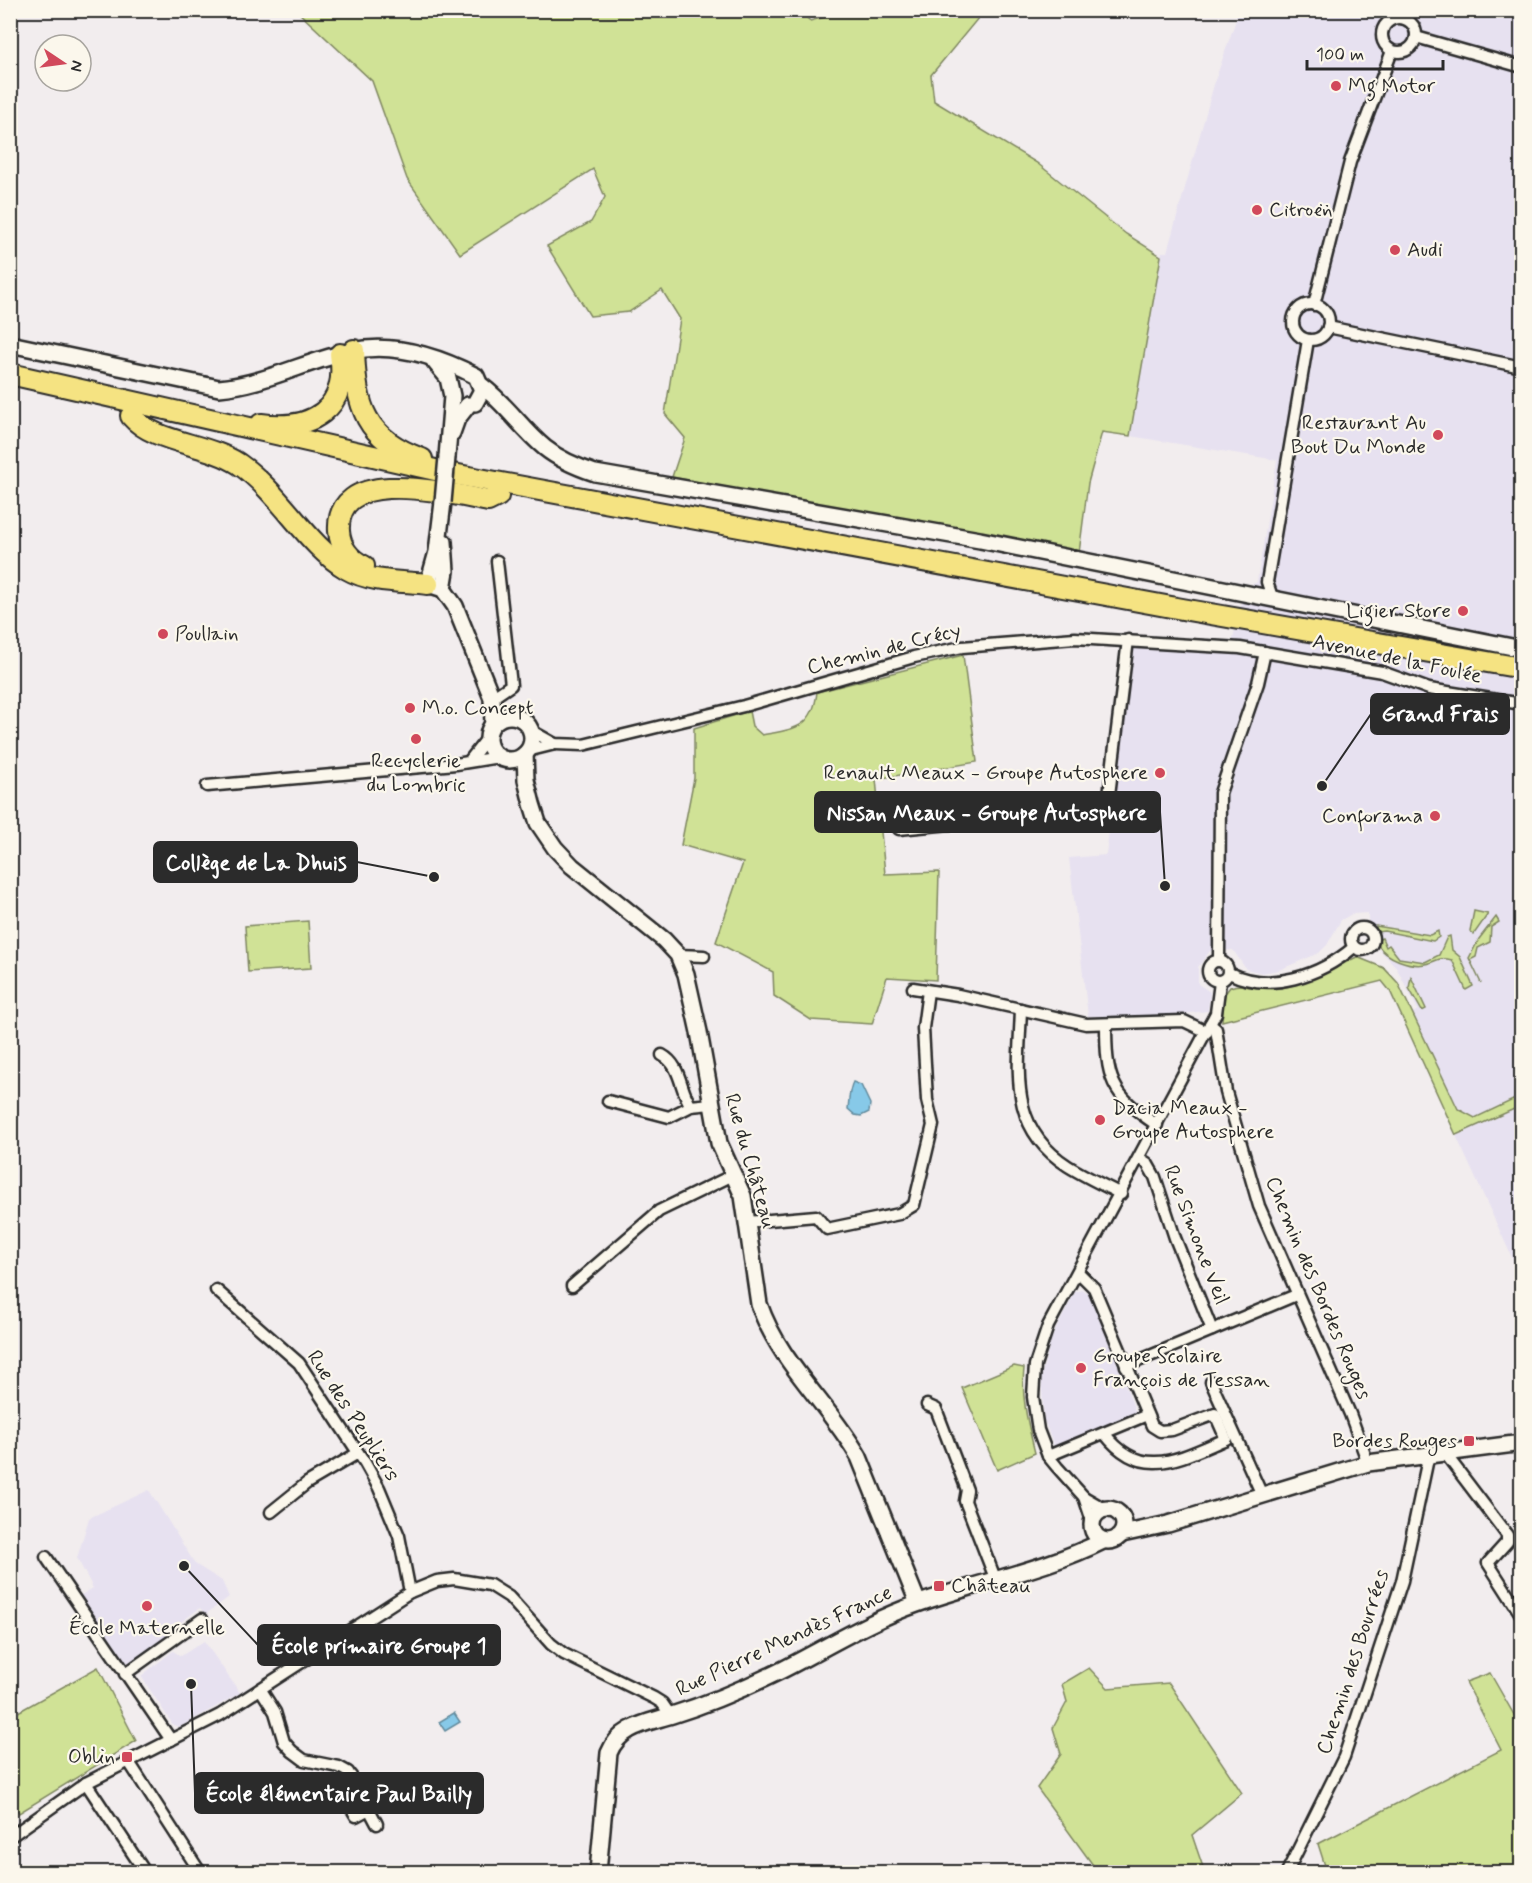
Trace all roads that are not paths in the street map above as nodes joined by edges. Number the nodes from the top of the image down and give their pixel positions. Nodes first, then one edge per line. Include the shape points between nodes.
1 (1407, 15) edge
2 (1416, 37) junction
3 (1392, 51) junction
4 (1521, 66) edge
5 (1314, 304) junction
6 (1328, 327) junction
7 (1308, 340) junction
8 (10, 344) edge
9 (347, 352) junction
10 (431, 358) junction
11 (1521, 367) edge
12 (466, 372) junction
13 (10, 374) edge
14 (10, 386) edge
15 (482, 386) junction
16 (451, 391) junction
17 (472, 404) junction
18 (151, 408) junction
19 (131, 416) junction
20 (516, 416) junction
21 (450, 458) junction
22 (498, 496) junction
23 (497, 561) dead end
24 (394, 580) junction
25 (1267, 582) junction
26 (435, 587) junction
27 (1257, 597) junction
28 (1273, 600) junction
29 (1128, 640) junction
30 (1521, 649) edge
31 (1265, 652) junction
32 (1521, 668) edge
33 (1521, 681) edge
34 (492, 698) junction
35 (1521, 704) edge
36 (512, 717) junction
37 (530, 730) junction
38 (490, 731) junction
39 (555, 744) junction
40 (526, 753) junction
41 (498, 757) junction
42 (470, 760) junction
43 (207, 786) dead end
44 (899, 829) dead end
45 (1354, 948) dead end
46 (678, 955) junction
47 (704, 956) dead end
48 (1219, 960) junction
49 (1229, 973) junction
50 (1220, 981) junction
51 (913, 988) dead end
52 (928, 991) junction
53 (1021, 1009) junction
54 (1107, 1024) junction
55 (1209, 1028) junction
56 (662, 1055) dead end
57 (608, 1101) dead end
58 (711, 1104) junction
59 (691, 1106) junction
60 (1157, 1125) junction
61 (1139, 1158) junction
62 (733, 1175) junction
63 (1121, 1194) junction
64 (747, 1222) junction
65 (1078, 1272) junction
66 (572, 1286) dead end
67 (216, 1290) dead end
68 (1296, 1295) junction
69 (1212, 1330) junction
70 (1126, 1366) junction
71 (1211, 1382) dead end
72 (927, 1405) dead end
73 (1147, 1415) junction
74 (1105, 1434) junction
75 (1521, 1443) edge
76 (358, 1453) junction
77 (1436, 1453) junction
78 (1048, 1456) junction
79 (1368, 1463) junction
80 (1262, 1495) junction
81 (1084, 1497) junction
82 (1105, 1509) junction
83 (271, 1512) dead end
84 (1123, 1518) junction
85 (1168, 1524) junction
86 (1096, 1531) junction
87 (1122, 1534) junction
88 (46, 1557) dead end
89 (995, 1578) junction
90 (410, 1592) junction
91 (918, 1603) junction
92 (1521, 1616) edge
93 (202, 1619) dead end
94 (125, 1674) junction
95 (261, 1690) junction
96 (671, 1716) junction
97 (171, 1740) junction
98 (129, 1762) junction
99 (351, 1776) junction
100 (86, 1784) junction
101 (369, 1809) junction
102 (377, 1824) dead end
103 (10, 1837) edge
104 (145, 1872) edge
105 (201, 1872) edge
106 (598, 1872) edge
107 (1287, 1872) edge

1 - 2 street
1 - 3 street via 1383,27 1382,41
2 - 3 street via 1409,49
2 - 4 street
3 - 5 street via 1350,162
5 - 6 street via 1327,315
5 - 7 street via 1298,309 1293,319 1295,330
6 - 7 street via 1318,339
6 - 11 street
7 - 25 street
8 - 9 street via 219,388 246,385
9 - 10 street via 400,349
9 - 18 highway via 330,407 304,422 266,424 162,403
9 - 21 highway via 361,408 371,428 402,451 442,464
10 - 12 street
10 - 16 street via 448,378
12 - 15 street via 476,376
12 - 16 street via 455,377
13 - 18 highway
14 - 19 highway
15 - 17 street via 481,395
15 - 20 street
16 - 17 street via 459,404
16 - 21 street
17 - 20 street via 496,406
17 - 21 street via 457,420
18 - 21 highway
19 - 22 highway
19 - 24 highway via 141,427 236,462 275,494 337,562 362,575
20 - 27 street via 544,447 569,464 595,473 980,540
21 - 26 street, bridge
21 - 32 highway via 1182,609
22 - 24 highway via 488,501 385,487 353,498 343,510 339,541 359,564
22 - 33 highway
23 - 34 street via 511,685
24 - 26 highway
25 - 27 street
25 - 28 street
26 - 34 street via 454,606
27 - 28 street
28 - 30 street
29 - 31 street, Chemin de Crécy
29 - 39 street, Chemin de Crécy via 1046,639 962,647 584,745
29 - 44 street via 1109,795 1103,809
31 - 35 street, Avenue de la Foulée via 1382,672 1429,689
31 - 48 street via 1220,793
34 - 36 street
34 - 38 street
36 - 37 street via 523,721
36 - 38 street via 502,718
37 - 39 street, Chemin de Crécy
37 - 40 street
38 - 41 street via 490,749
38 - 42 street
39 - 40 street, Chemin de Crécy
40 - 41 street via 513,760
40 - 46 street, Rue du Château via 526,780 532,804 538,823 555,848 572,867
41 - 42 street
42 - 43 street
45 - 49 street via 1286,981 1251,980
46 - 47 street
46 - 58 street, Rue du Château via 699,1032
48 - 49 street via 1228,966
48 - 50 street via 1212,962 1208,972 1213,980
49 - 50 street
50 - 55 street via 1216,1013
51 - 52 street
52 - 53 street
52 - 64 street via 923,1028 927,1100 933,1125 914,1205 899,1214 827,1229 816,1216
53 - 54 street via 1086,1024
53 - 63 street via 1018,1092 1026,1122 1055,1156
54 - 55 street via 1184,1021
54 - 60 street via 1106,1062 1112,1081 1127,1102
55 - 60 street
55 - 68 street, Chemin des Bordes Rouges via 1216,1029 1226,1092 1258,1206
56 - 59 street via 677,1069
57 - 59 street via 669,1117
58 - 59 street
58 - 62 street, Rue du Château via 719,1143
60 - 61 street
61 - 63 street
61 - 69 street, Rue Simone Veil via 1155,1177
62 - 64 street, Rue du Château via 743,1196
62 - 66 street via 659,1211
63 - 65 street
64 - 91 street, Rue du Château via 764,1318 813,1395 860,1457
65 - 70 street via 1094,1288
65 - 78 street via 1042,1339 1035,1365 1033,1397 1038,1430
67 - 76 street, Rue des Peupliers via 299,1363
68 - 69 street
68 - 79 street, Chemin des Bordes Rouges
69 - 70 street
70 - 73 street
71 - 80 street
72 - 89 street via 936,1409
73 - 74 street
73 - 74 street via 1152,1426 1160,1431 1215,1414 1226,1439 1179,1458 1151,1463 1134,1459
74 - 78 street
75 - 77 street
76 - 83 street via 307,1483
76 - 90 street, Rue des Peupliers via 379,1488 399,1536
77 - 79 street
77 - 92 street via 1507,1535 1507,1542 1488,1563
77 - 107 street, Chemin des Bourrées via 1402,1581 1344,1758
78 - 81 street
79 - 80 street
80 - 85 street
81 - 82 street
81 - 86 street
82 - 84 street via 1114,1510
82 - 86 street via 1097,1513
84 - 85 street
84 - 87 street
85 - 87 street
86 - 87 street via 1113,1541
86 - 89 street, Rue Pierre Mendès France via 1068,1555
88 - 94 street
89 - 91 street, Rue Pierre Mendès France
90 - 95 street
90 - 96 street via 454,1579 490,1585 508,1597 564,1654 654,1698
91 - 96 street, Rue Pierre Mendès France via 776,1673
93 - 94 street
94 - 97 street
95 - 97 street
95 - 99 street via 275,1712 284,1742 292,1751 304,1760 339,1767
96 - 106 street, Rue Pierre Mendès France via 644,1722 614,1742 609,1753
97 - 98 street
98 - 100 street
98 - 105 street
99 - 101 street
99 - 101 street via 341,1791 356,1816
100 - 103 street
100 - 104 street
101 - 102 street

